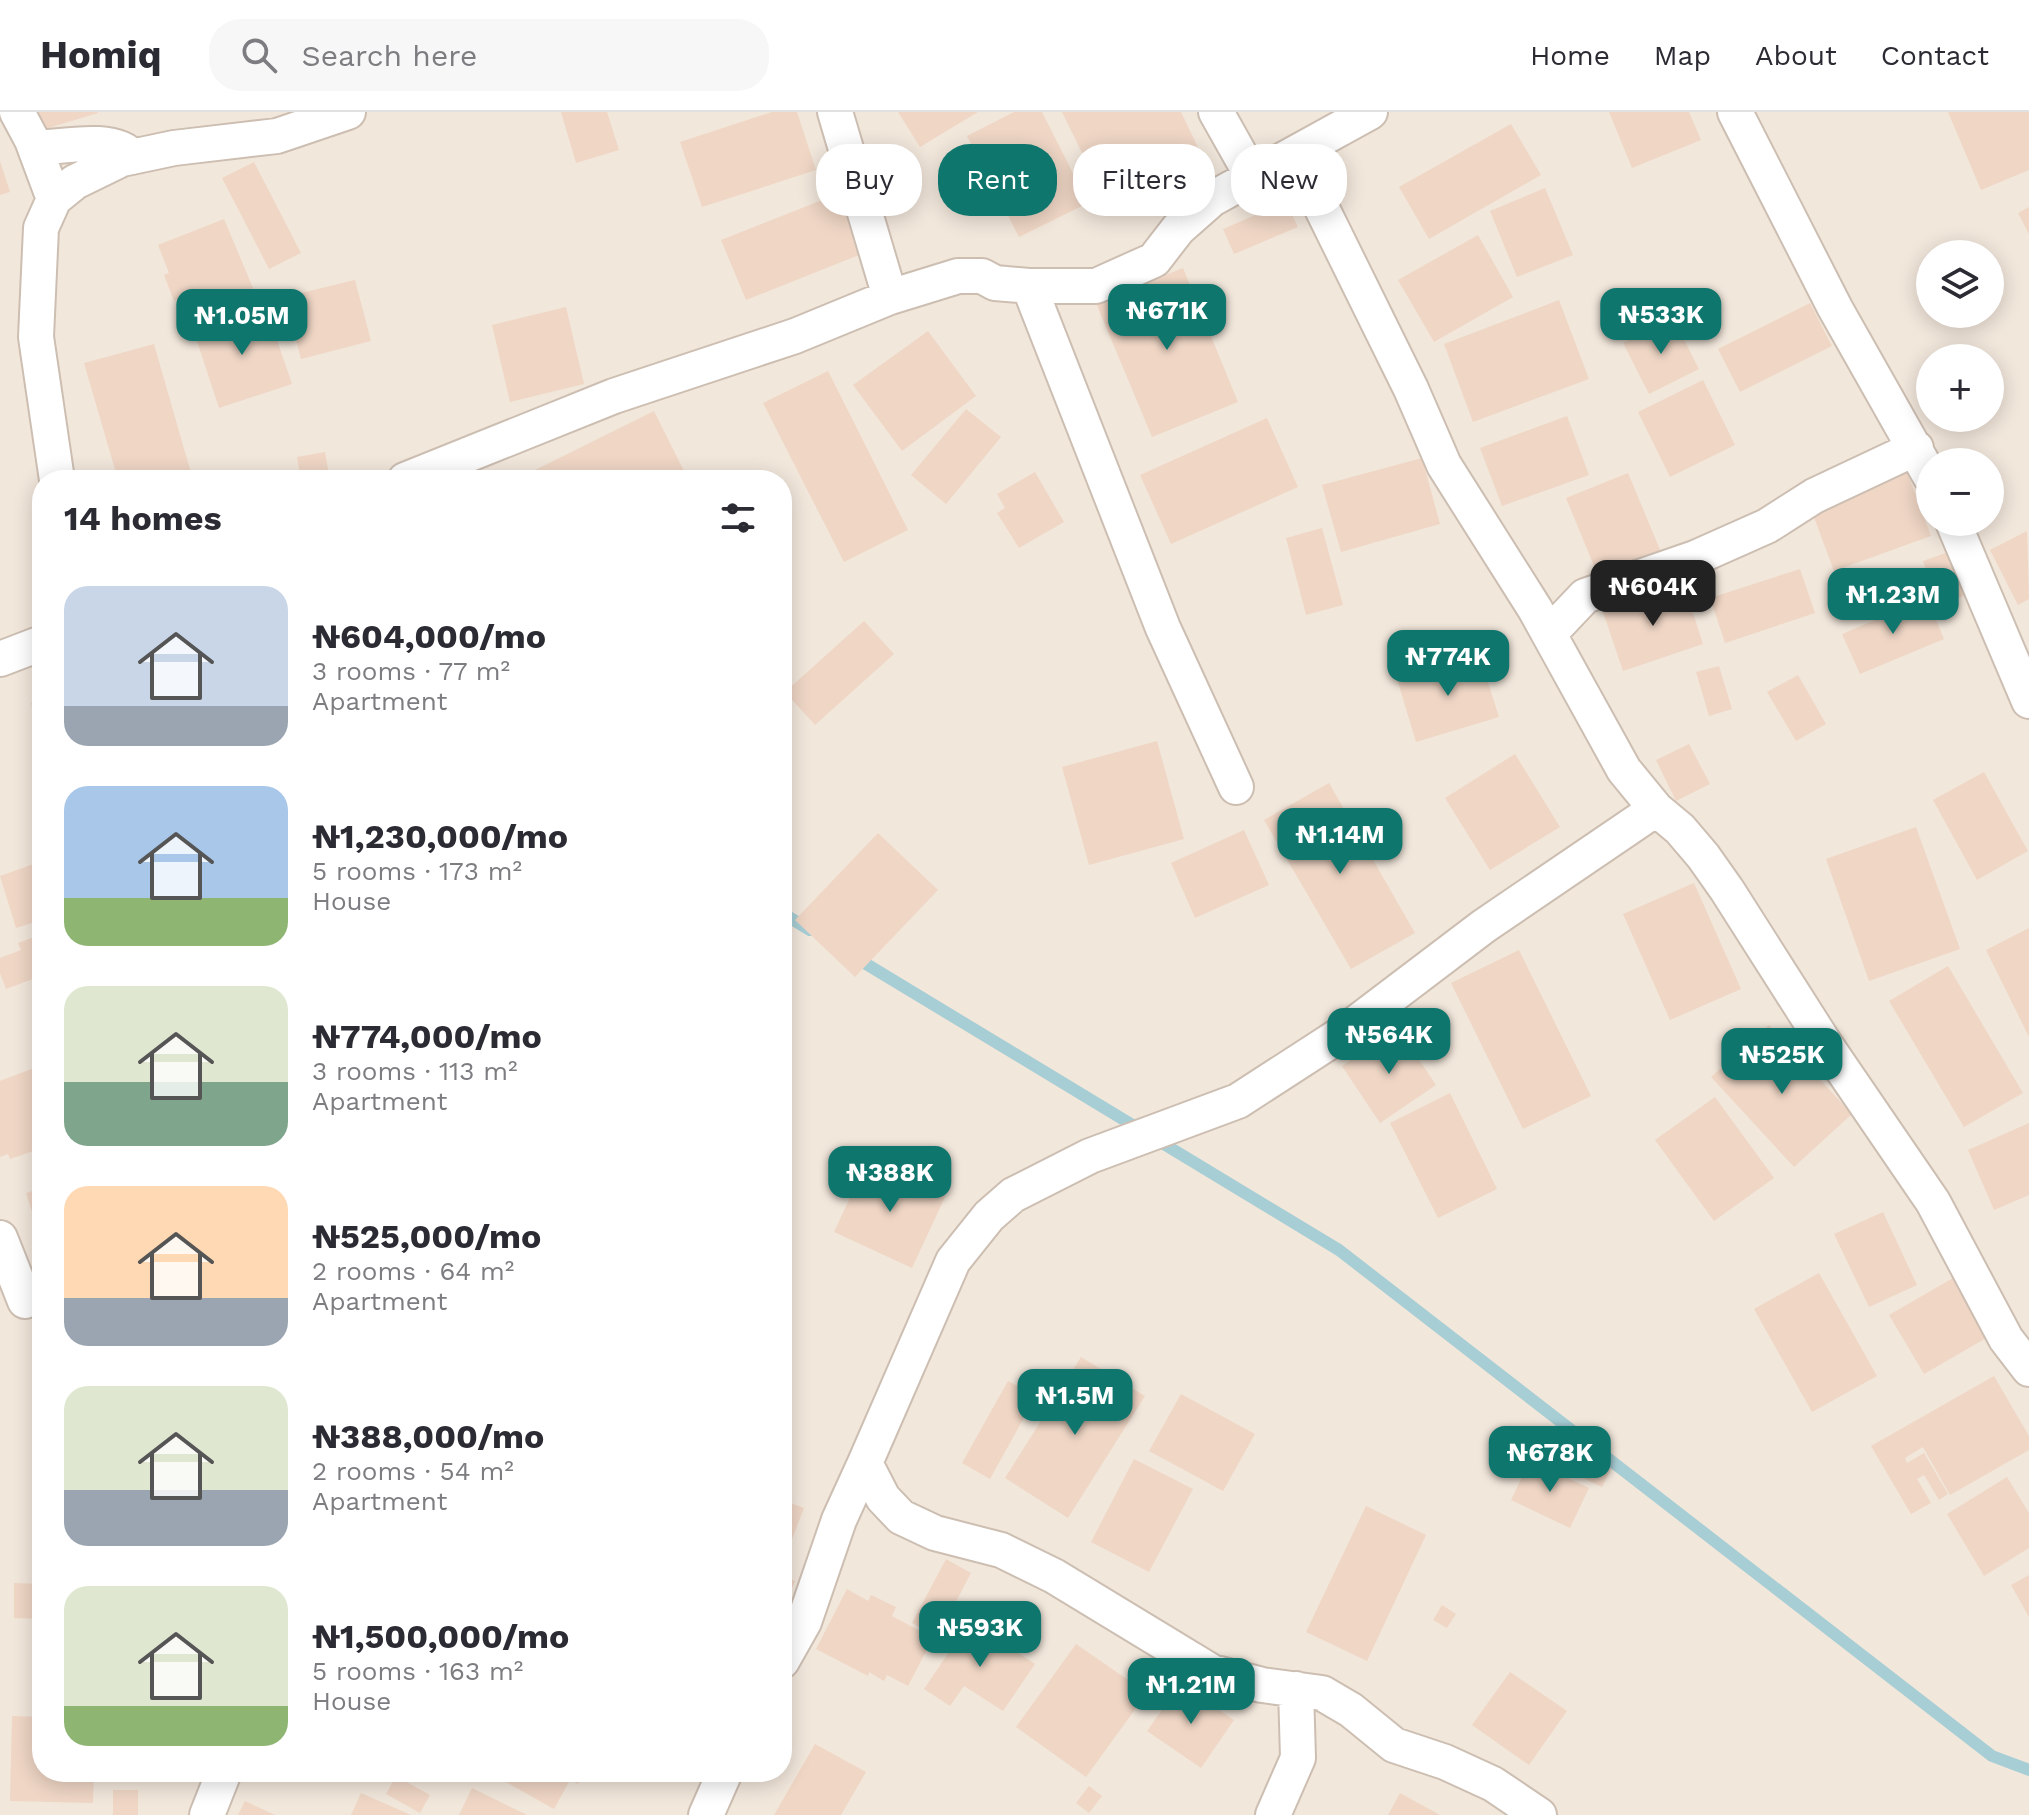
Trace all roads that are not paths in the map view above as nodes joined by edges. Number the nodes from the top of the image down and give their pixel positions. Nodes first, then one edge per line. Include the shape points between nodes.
1 (17, 112) edge
2 (348, 112) edge
3 (835, 112) edge
4 (1216, 112) edge
5 (1370, 112) edge
6 (1735, 112) edge
7 (1234, 144) edge
8 (1313, 144) edge
9 (36, 148) junction
10 (132, 157) junction
11 (1231, 188) edge
12 (54, 199) junction
13 (1326, 216) edge
14 (1029, 286) junction
15 (890, 297) junction
16 (1916, 450) edge
17 (1916, 464) edge
18 (56, 470) edge
19 (430, 470) edge
20 (1959, 536) edge
21 (1520, 585) junction
22 (1585, 596) junction
23 (1549, 634) junction
24 (32, 647) edge
25 (0, 659) edge
26 (2028, 697) edge
27 (1236, 787) dead end
28 (1656, 809) junction
29 (0, 1238) edge
30 (25, 1301) dead end
31 (2029, 1369) edge
32 (865, 1463) junction
33 (792, 1635) edge
34 (1296, 1689) junction
35 (220, 1782) edge
36 (721, 1782) edge
37 (207, 1815) edge
38 (706, 1815) edge
39 (1273, 1815) edge
40 (1539, 1815) edge

1 - 9 street
2 - 10 street via 277,136
3 - 15 street
4 - 7 street
5 - 8 street
6 - 16 street via 1835,308
9 - 10 street via 107,144
9 - 12 street
10 - 12 street via 75,182
11 - 14 street via 1178,229 1154,260 1096,286
12 - 18 street via 41,228 36,337
13 - 21 street via 1444,465
14 - 15 street via 958,276
14 - 27 street via 1163,628
15 - 19 street via 795,336 614,396
17 - 22 street via 1814,496 1767,526 1710,551
20 - 26 street
21 - 22 street
21 - 23 street
22 - 23 street
23 - 28 street via 1624,770
24 - 25 street
28 - 31 street via 1680,829 1727,890 1933,1202 2006,1339
28 - 32 street via 1484,926 1330,1042 1238,1101 1090,1156 1013,1195 953,1261
29 - 30 street
32 - 33 street via 804,1622
32 - 34 street via 883,1498 901,1517 935,1533 1001,1550 1054,1576 1212,1672
34 - 39 street via 1298,1758
34 - 40 street via 1322,1693 1394,1745 1493,1784
35 - 37 street
36 - 38 street

